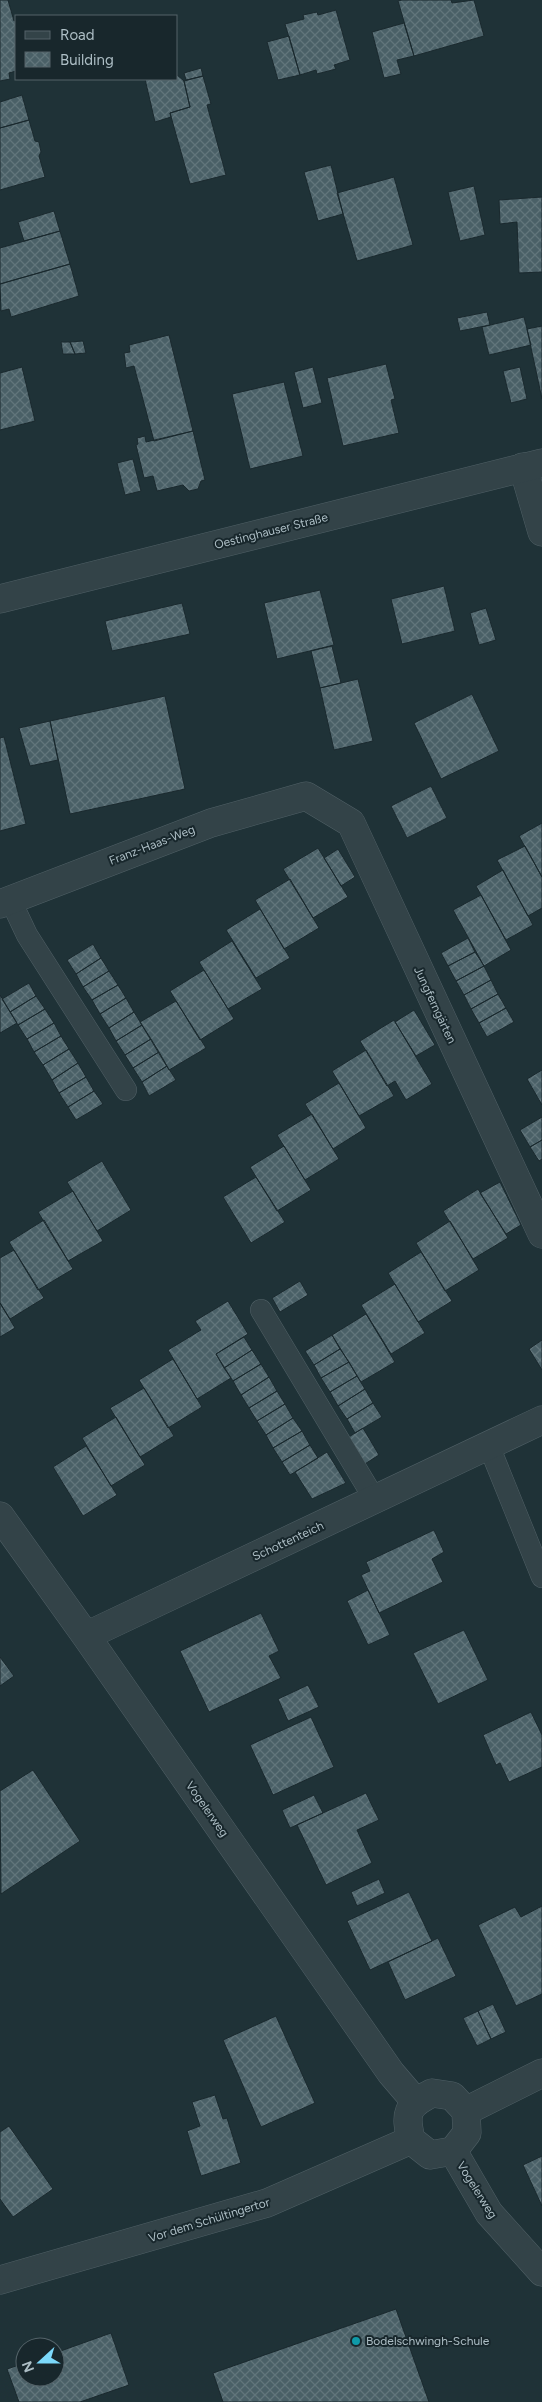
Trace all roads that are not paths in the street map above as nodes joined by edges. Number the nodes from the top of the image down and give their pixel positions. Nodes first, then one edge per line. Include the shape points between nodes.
1 (532, 465) edge
2 (542, 532) edge
3 (0, 599) edge
4 (306, 796) joint
5 (5, 901) edge
6 (126, 1090) dead end
7 (542, 1234) edge
8 (261, 1310) dead end
9 (542, 1420) edge
10 (489, 1446) junction
11 (376, 1500) junction
12 (0, 1516) edge
13 (542, 1577) edge
14 (86, 1636) junction
15 (542, 2073) edge
16 (415, 2101) junction
17 (466, 2111) junction
18 (411, 2140) junction
19 (453, 2151) junction
20 (542, 2272) edge
21 (0, 2280) edge

1 - 2 street
1 - 3 street, Oestinghauser Straße
4 - 5 street, Franz-Haas-Weg via 211,823
4 - 7 street, Jungferngärten via 351,823
5 - 6 lane
8 - 11 lane
9 - 10 street, Schottenteich
10 - 11 street, Schottenteich
10 - 13 lane
11 - 14 street, Schottenteich
12 - 14 street, Vogelerweg
14 - 16 street, Vogelerweg via 391,2073
15 - 17 street
16 - 17 street via 432,2092 452,2096
16 - 18 street via 406,2118
17 - 19 street via 467,2133
18 - 19 street via 430,2155
18 - 21 street, Vor dem Schültingertor via 267,2204
19 - 20 street, Vogelerweg via 489,2213

